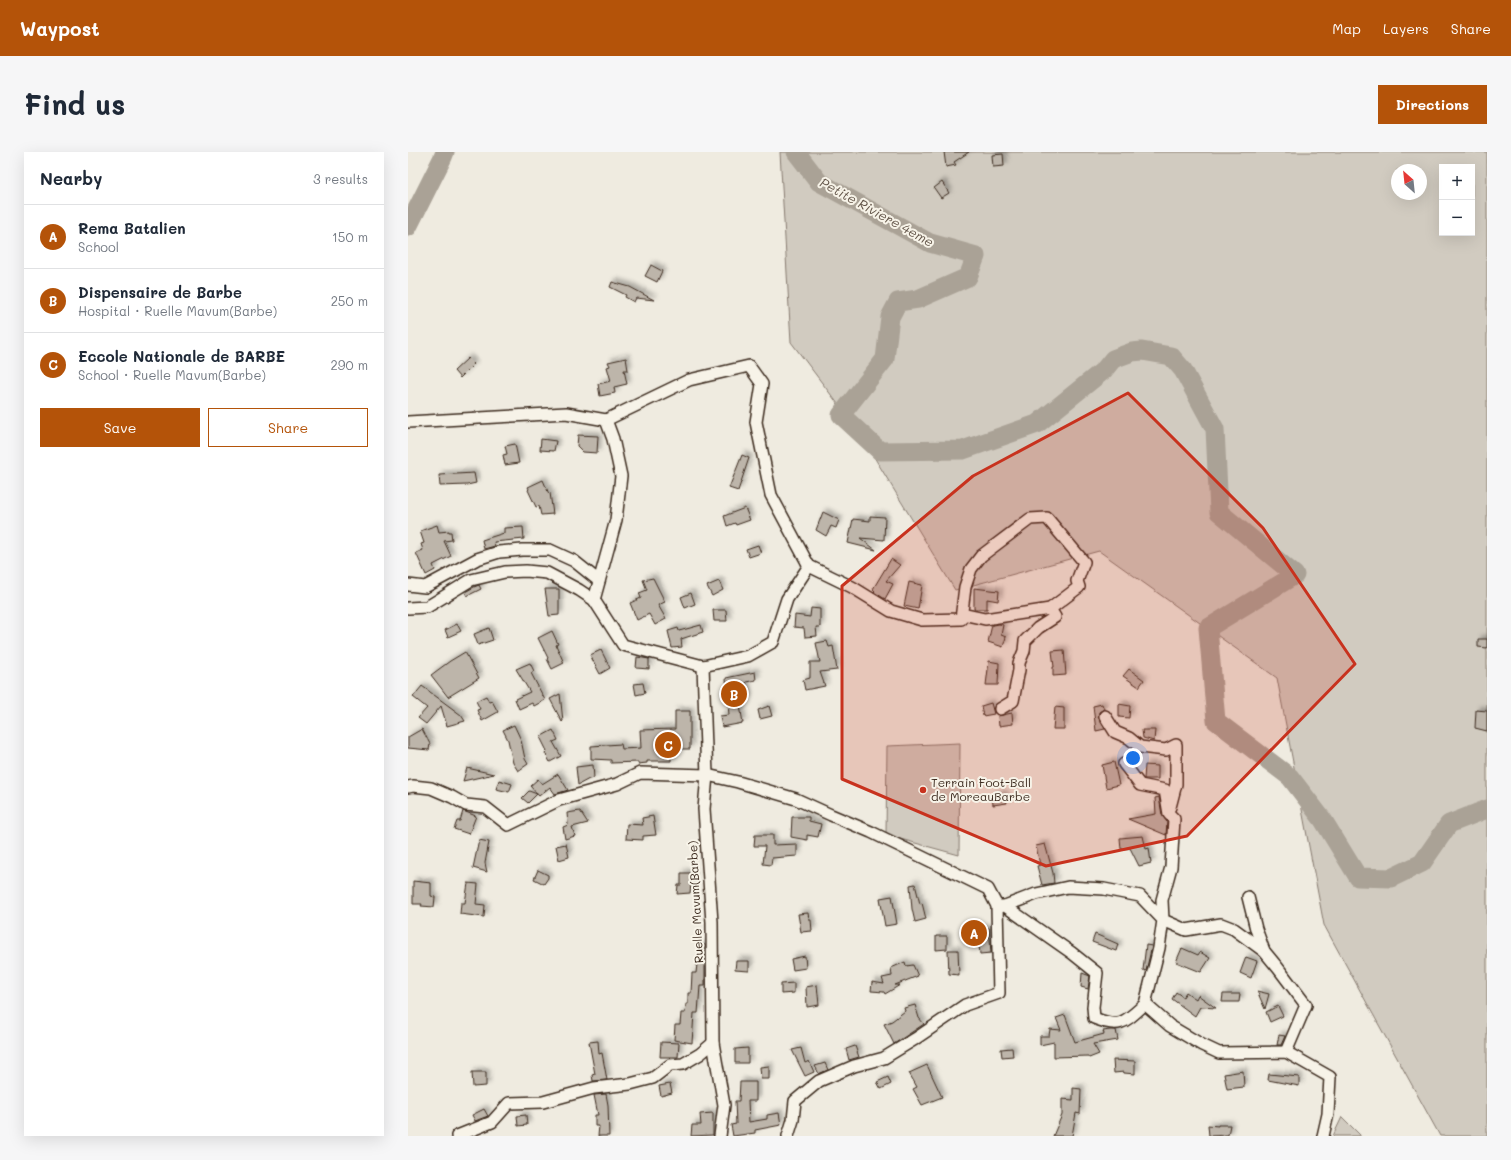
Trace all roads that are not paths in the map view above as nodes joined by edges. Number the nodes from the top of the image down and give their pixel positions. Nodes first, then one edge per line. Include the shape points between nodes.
1 (606, 420) junction
2 (408, 422) edge
3 (809, 566) junction
4 (599, 581) junction
5 (408, 585) edge
6 (594, 600) junction
7 (408, 608) edge
8 (1050, 609) junction
9 (962, 614) junction
10 (703, 666) junction
11 (1000, 709) dead end
12 (1105, 716) dead end
13 (1124, 764) dead end
14 (706, 775) junction
15 (408, 787) edge
16 (1169, 814) junction
17 (1248, 897) dead end
18 (1001, 906) junction
19 (1163, 920) junction
20 (1264, 951) junction
21 (1145, 1004) junction
22 (713, 1043) junction
23 (1286, 1052) junction
24 (457, 1136) edge
25 (720, 1136) edge
26 (788, 1136) edge
27 (1323, 1136) edge

1 - 2 street via 566,413
1 - 3 street via 689,380 749,366 762,384 756,422 771,495
1 - 4 street via 621,476 616,520
3 - 9 street via 852,587 891,611 922,620 961,619
3 - 10 street via 786,599 773,642 748,656
4 - 5 street via 574,561 550,550 522,550 499,552 477,560 425,587
4 - 6 street
6 - 7 street via 547,573 526,571 505,572 471,580 427,607
6 - 10 street via 623,645
8 - 9 street via 985,619
8 - 9 street via 1079,587 1077,581 1084,562 1047,518 1030,519 981,556 971,569 965,588
8 - 11 street via 1055,617 1038,628 1025,642 1013,701
10 - 14 street, Ruelle Mavum(Barbe)
12 - 16 street via 1115,732 1129,738 1140,747 1166,750 1176,745 1176,784
13 - 16 street via 1140,785 1165,790
14 - 15 street via 640,773 617,784 559,800 508,825 485,807 466,806 431,788
14 - 18 street via 796,799 871,832 988,889
14 - 22 street, Ruelle Mavum(Barbe) via 704,810 712,922
16 - 19 street via 1174,819 1171,868 1162,900
17 - 20 street
18 - 19 street via 1060,888 1104,889 1140,896
18 - 21 street via 1072,953 1097,973 1094,1018 1108,1024 1126,1022
18 - 26 street via 999,993 965,1005 884,1058 854,1066 819,1081 795,1102
19 - 20 street via 1186,930 1221,924 1234,929
19 - 21 street
20 - 23 street via 1306,1005
21 - 23 street via 1170,1026 1202,1046 1219,1053
22 - 24 street via 683,1064 670,1065 653,1078 630,1084 594,1088 543,1102 509,1103 492,1122
22 - 25 street, Ruelle Mavum(Barbe) via 724,1105
23 - 27 street via 1330,1077 1328,1114

